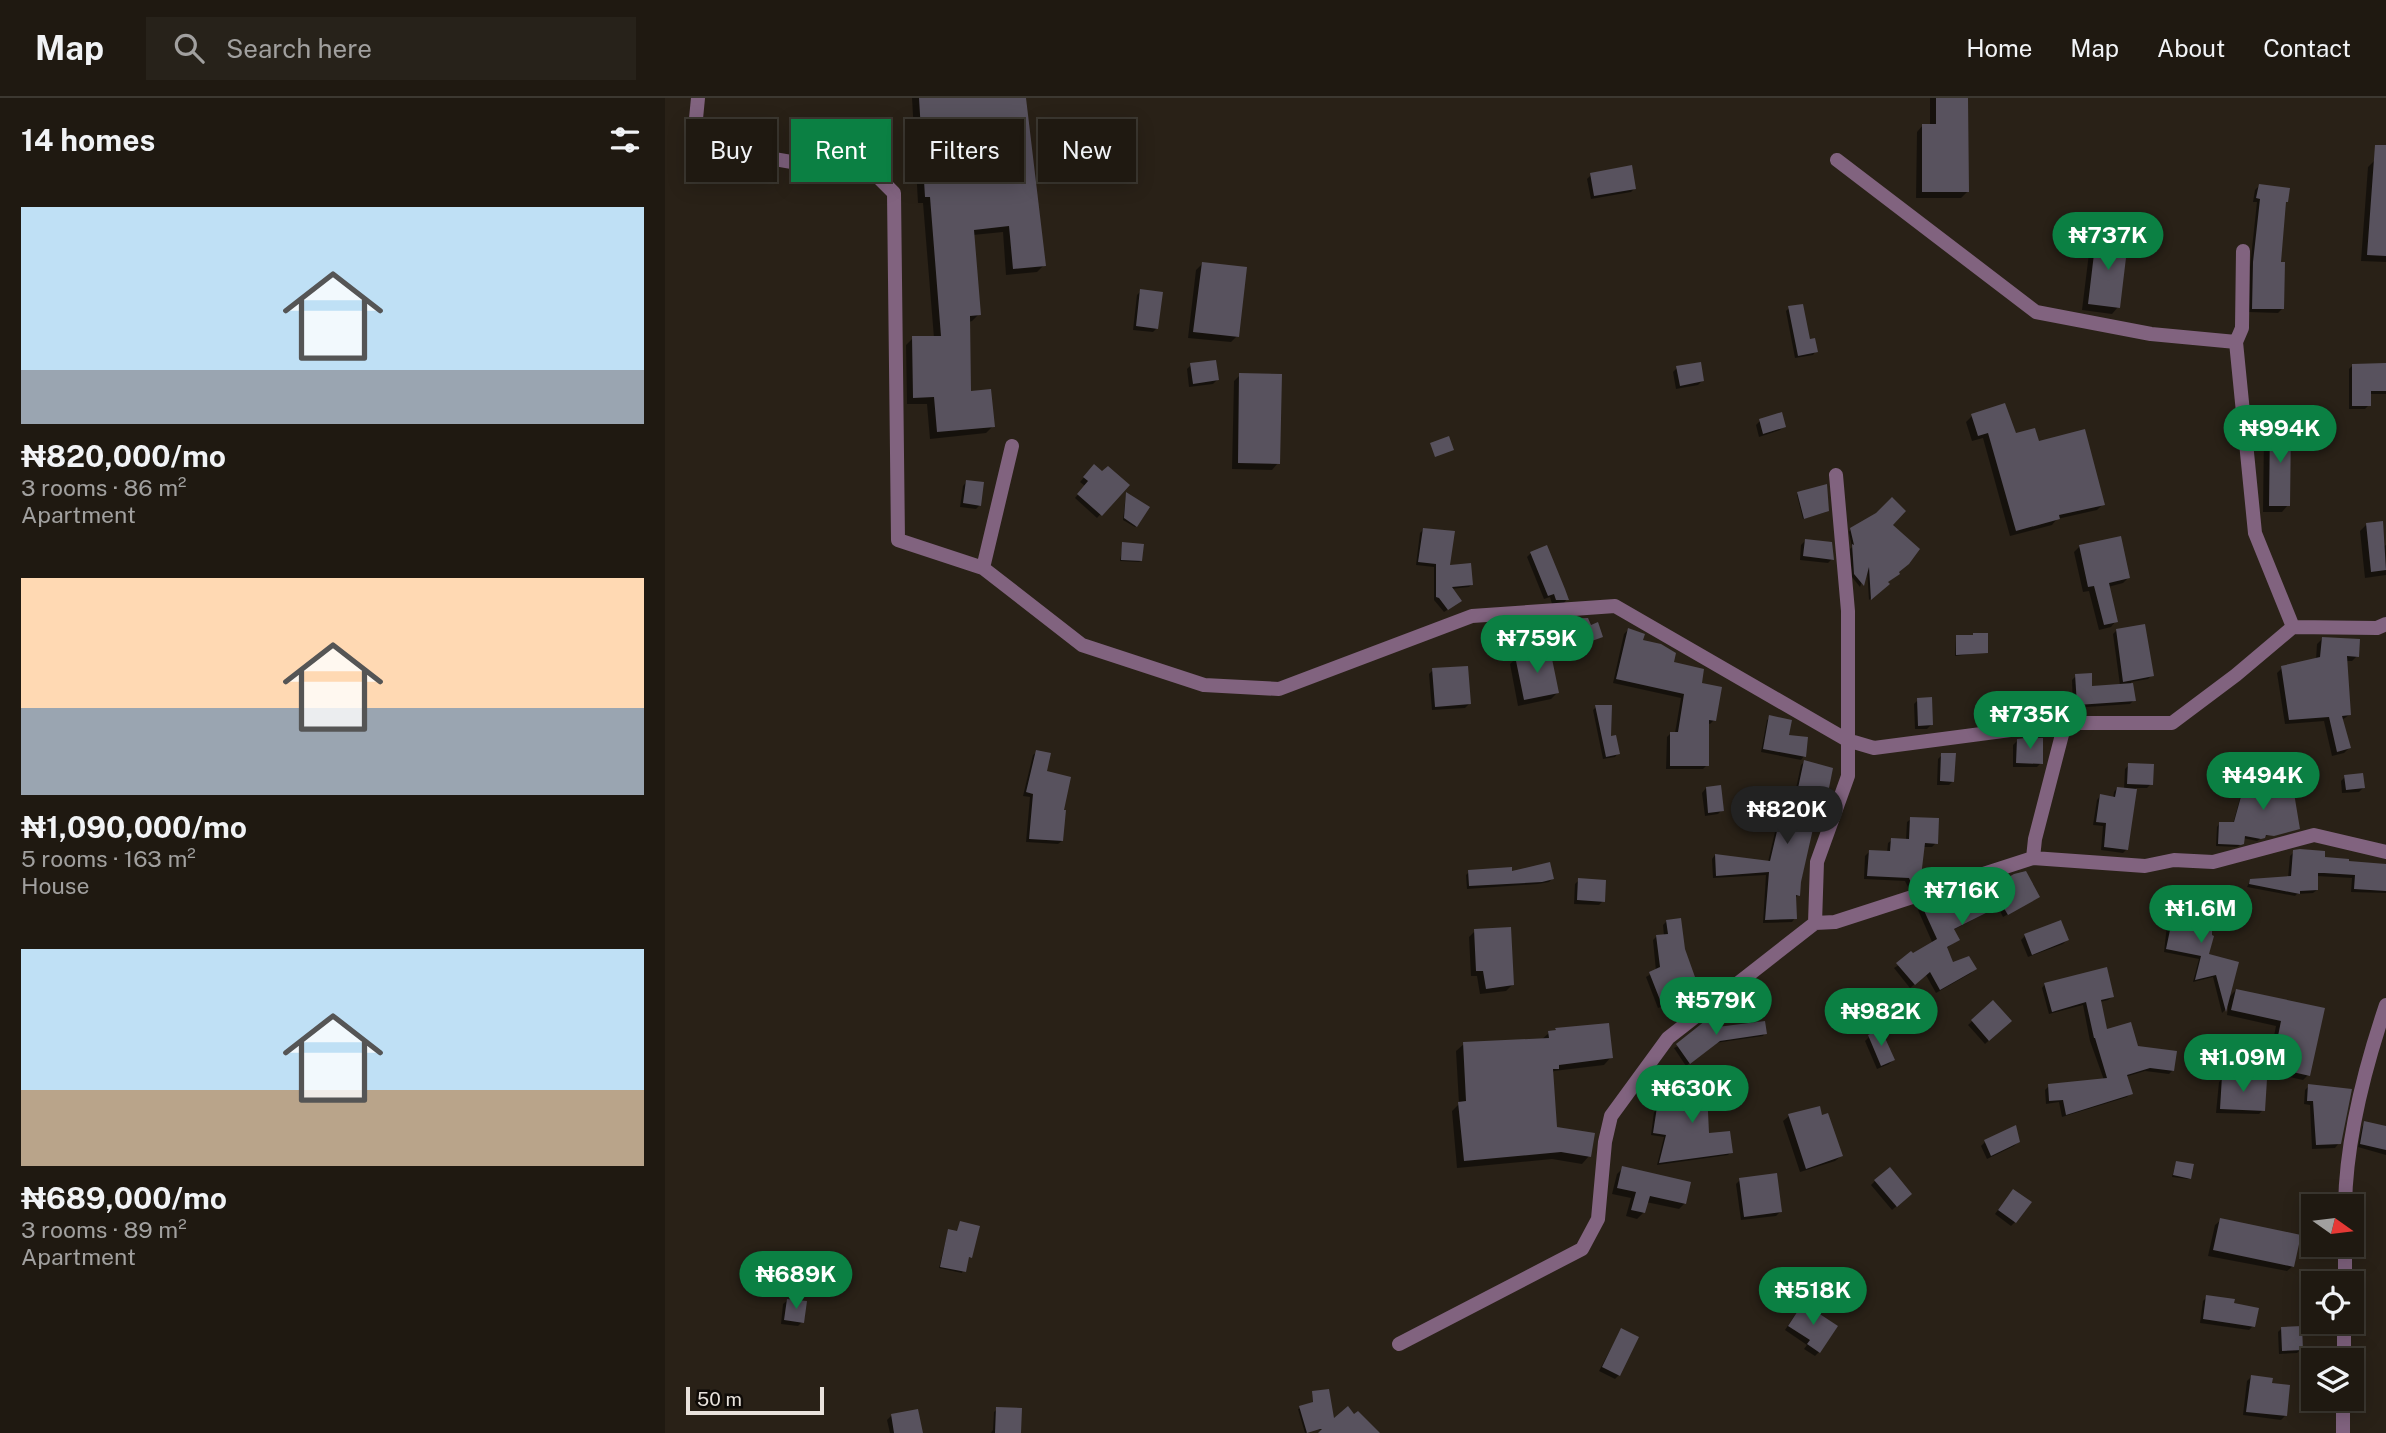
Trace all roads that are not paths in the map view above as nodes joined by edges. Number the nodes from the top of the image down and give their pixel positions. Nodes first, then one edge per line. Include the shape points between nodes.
1 (698, 98) edge
2 (1836, 160) dead end
3 (2243, 251) dead end
4 (2236, 342) junction
5 (1012, 446) dead end
6 (1836, 475) dead end
7 (983, 568) junction
8 (2386, 624) edge
9 (2293, 627) junction
10 (2065, 723) junction
11 (1847, 740) junction
12 (2386, 852) edge
13 (2033, 858) junction
14 (1815, 923) junction
15 (2386, 1005) edge
16 (2346, 1194) edge
17 (1399, 1344) dead end
18 (2343, 1411) edge
19 (2343, 1433) edge

1 - 7 street via 695,130 705,147 878,177 894,193 898,540
2 - 4 street via 2036,312 2151,334
3 - 4 street via 2242,328
4 - 9 street via 2255,533
5 - 7 street
6 - 11 street via 1848,611
7 - 11 street via 1083,645 1204,685 1279,689 1472,616 1615,606
8 - 9 street via 2377,628
9 - 10 street via 2172,723
10 - 11 street via 1874,748
10 - 13 street
11 - 14 street via 1849,776 1817,862
12 - 13 street via 2314,835 2213,862 2174,860 2145,866
13 - 14 street via 1835,922
14 - 17 street via 1668,1038 1611,1116 1598,1219 1582,1248
15 - 16 street via 2367,1061
18 - 19 street

